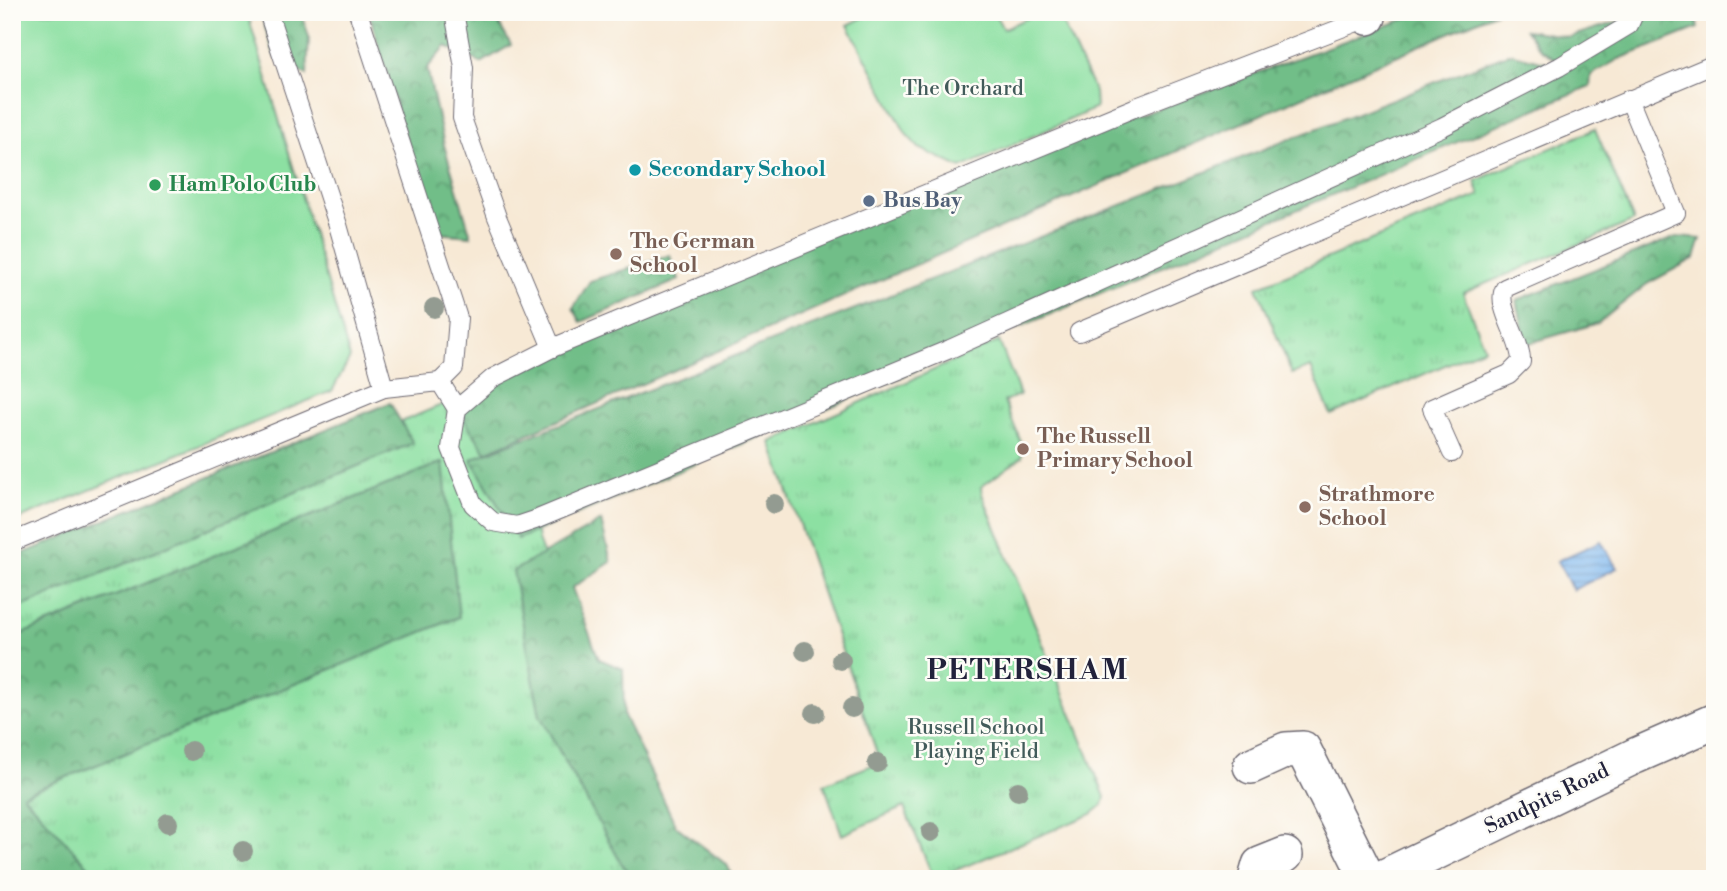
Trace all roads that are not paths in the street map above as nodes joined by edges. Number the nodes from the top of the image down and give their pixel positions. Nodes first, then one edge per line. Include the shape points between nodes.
1 (268, 12) edge
2 (358, 12) edge
3 (454, 12) edge
4 (1635, 12) edge
5 (1371, 14) edge
6 (1715, 64) edge
7 (1629, 99) junction
8 (1079, 331) dead end
9 (552, 348) junction
10 (440, 382) junction
11 (384, 388) junction
12 (457, 409) junction
13 (1452, 453) dead end
14 (12, 542) edge
15 (1715, 722) edge
16 (1251, 766) dead end
17 (1285, 855) dead end
18 (1256, 879) edge
19 (1368, 879) edge
20 (1380, 879) edge

1 - 11 lane via 338,225
2 - 10 lane via 458,318 454,368
3 - 9 lane via 464,68 462,118
4 - 12 lane via 1629,25 1559,67 1442,127 950,349 535,520 517,526 493,522 472,504 451,448
5 - 9 lane
6 - 7 lane
7 - 8 lane
7 - 13 lane via 1676,213 1505,288 1502,297 1521,362 1509,374 1432,408
9 - 12 lane via 493,378
10 - 11 lane
10 - 12 lane
11 - 14 lane
15 - 20 street, Sandpits Road
16 - 19 street via 1286,750 1303,749
17 - 18 street via 1260,865

